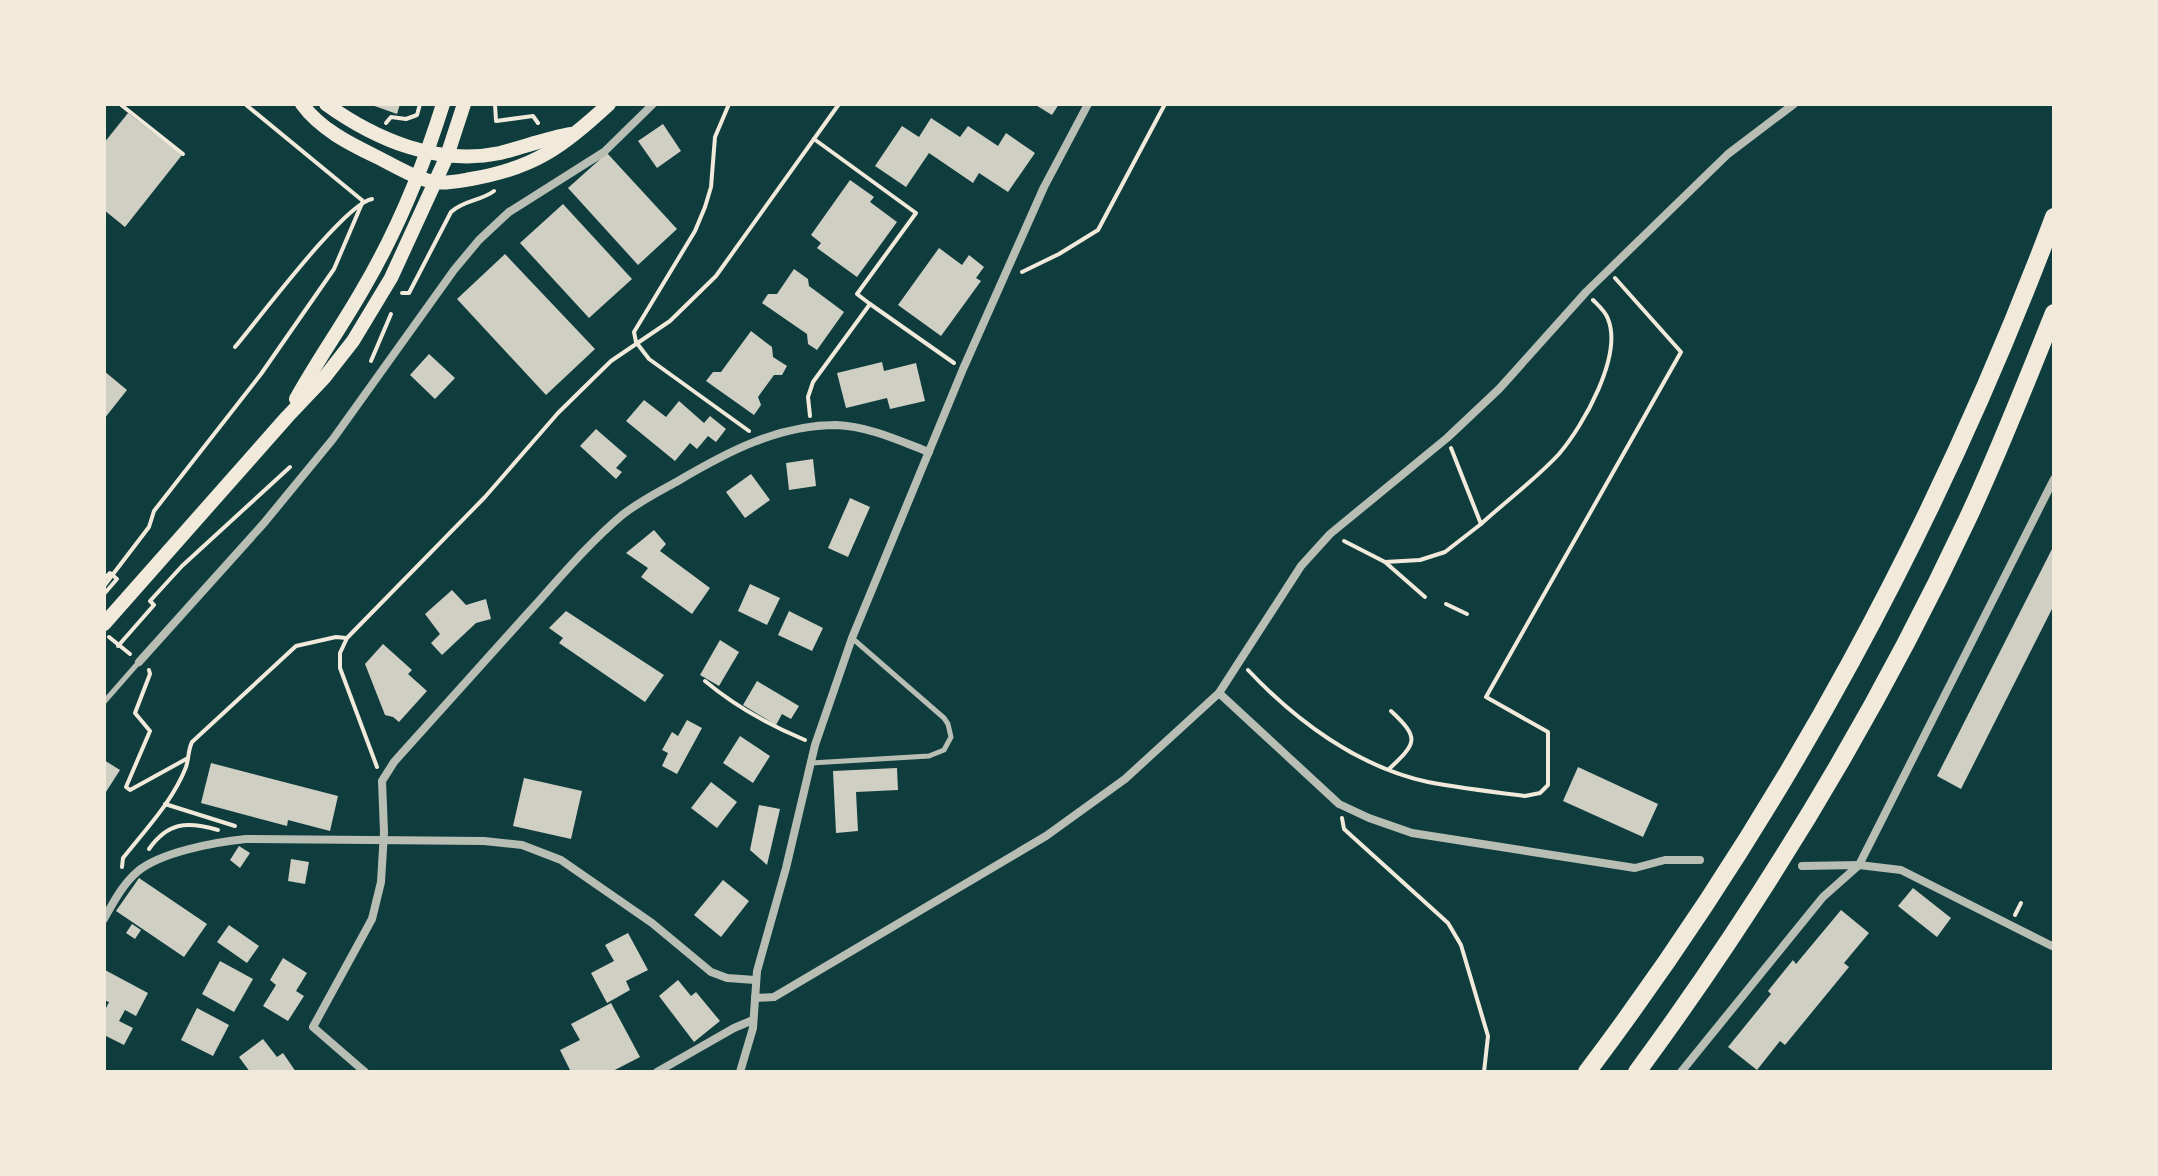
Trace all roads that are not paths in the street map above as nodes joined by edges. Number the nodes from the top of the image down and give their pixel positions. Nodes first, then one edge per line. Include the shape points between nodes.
1 (302, 104) edge
2 (326, 104) edge
3 (443, 104) edge
4 (464, 104) edge
5 (609, 104) edge
6 (653, 104) edge
7 (1088, 104) edge
8 (1794, 104) edge
9 (571, 134) junction
10 (428, 152) junction
11 (447, 156) junction
12 (418, 177) junction
13 (435, 182) junction
14 (2054, 217) edge
15 (2054, 313) edge
16 (287, 417) junction
17 (929, 452) junction
18 (2054, 479) edge
19 (104, 624) edge
20 (852, 638) junction
21 (139, 662) joint
22 (1219, 693) junction
23 (104, 702) edge
24 (810, 763) junction
25 (383, 841) junction
26 (1700, 860) dead end
27 (1859, 865) junction
28 (1802, 866) dead end
29 (104, 919) edge
30 (2054, 947) edge
31 (755, 980) junction
32 (755, 998) junction
33 (753, 1020) junction
34 (365, 1072) edge
35 (657, 1072) edge
36 (740, 1072) edge
37 (1587, 1072) edge
38 (1637, 1072) edge
39 (1681, 1072) edge

1 - 12 main road via 334,133
2 - 10 main road via 367,130
3 - 10 main road
4 - 11 main road
5 - 9 main road
6 - 21 street via 604,152 509,212 479,240 333,439
7 - 17 street via 1044,187
8 - 22 street via 1728,154 1447,438 1330,534 1301,566
9 - 11 main road via 499,153
9 - 13 main road via 550,154 529,164
10 - 11 main road
10 - 12 main road
11 - 13 main road
12 - 13 main road
12 - 16 main road via 364,288
13 - 16 main road via 391,278 353,341
14 - 37 highway via 1951,461 1850,662 1712,893
15 - 38 highway via 1968,518 1882,685 1780,862
16 - 19 main road
17 - 20 street
17 - 25 street via 871,431 812,427 759,439 712,461 622,516 394,762 382,781
18 - 27 street
20 - 24 street
20 - 24 lane via 944,718 951,737 944,750 929,756
21 - 23 lane
22 - 26 street via 1339,804 1412,833 1635,868 1665,860
22 - 32 street via 1125,779 1046,836 774,997
24 - 31 street
25 - 29 street via 222,841 137,871
25 - 31 street via 484,841 543,851 652,923 711,972
25 - 34 street via 372,919 313,1027
27 - 28 street
27 - 30 street via 1901,870
27 - 39 street via 1823,897
31 - 32 street
32 - 33 street
33 - 35 street
33 - 36 street

